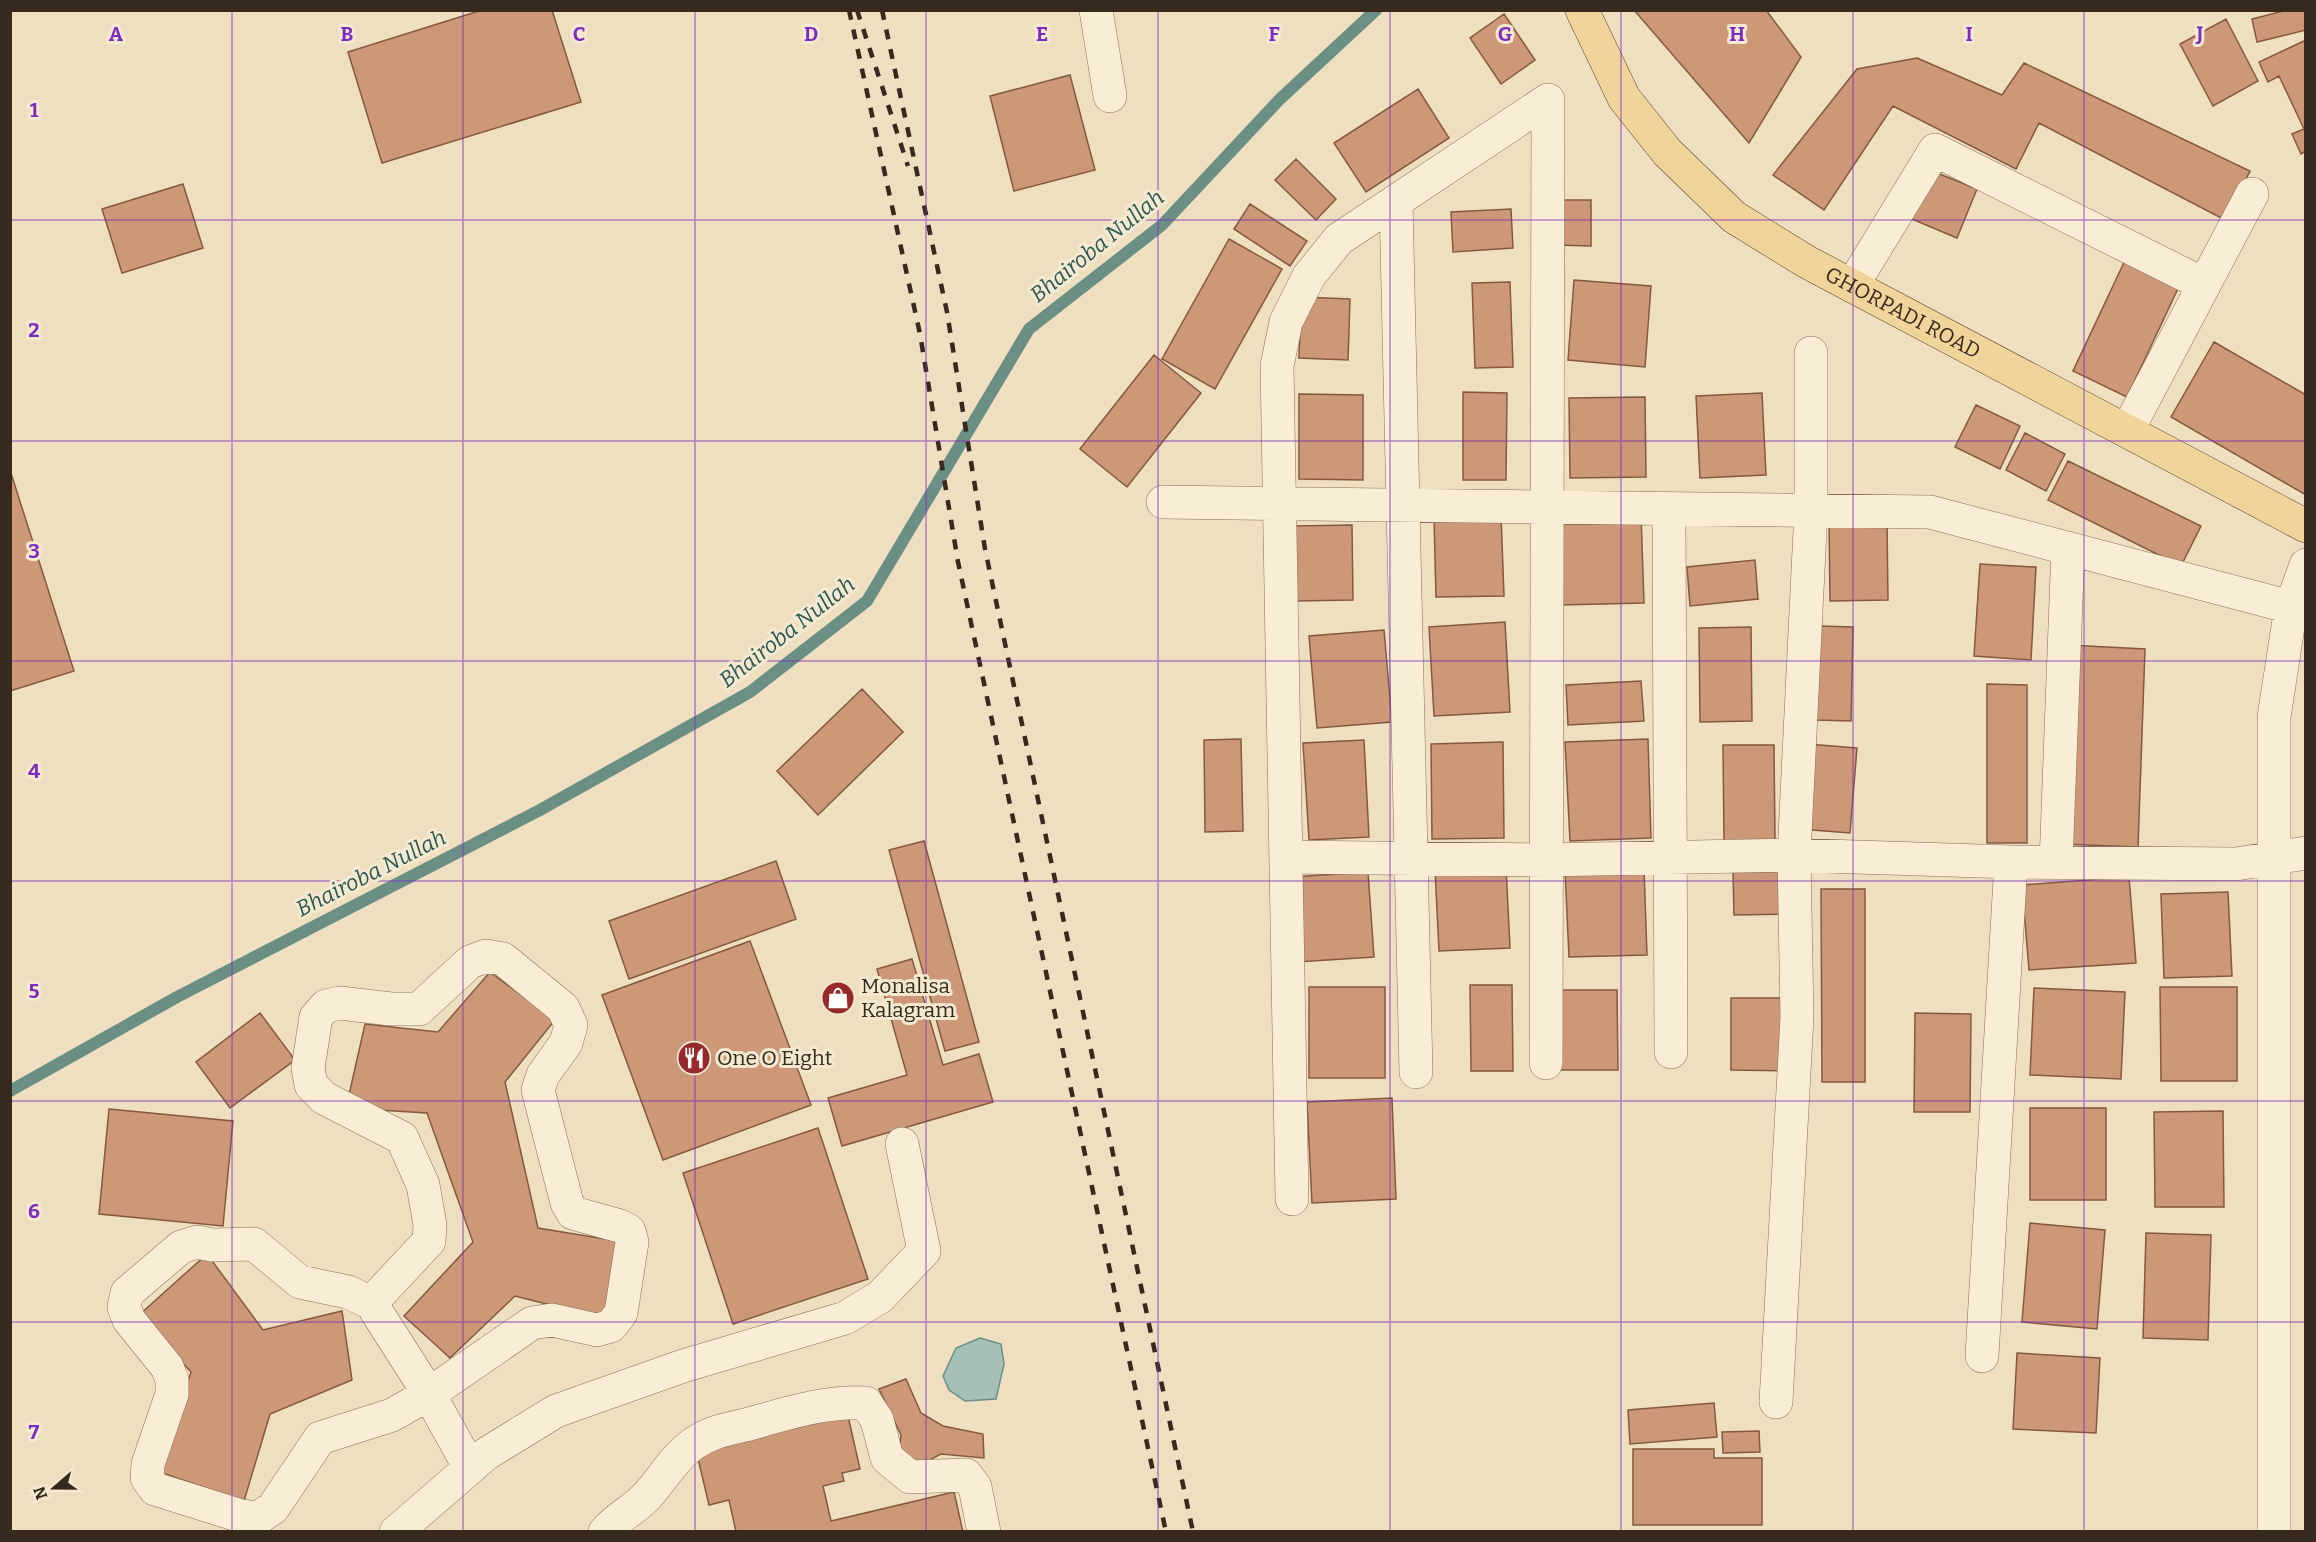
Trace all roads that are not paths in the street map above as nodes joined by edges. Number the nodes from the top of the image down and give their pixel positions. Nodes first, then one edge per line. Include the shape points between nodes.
1 (1096, 10) edge
2 (1587, 14) edge
3 (1110, 96) dead end
4 (2252, 194) dead end
5 (1396, 202) junction
6 (2204, 284) junction
7 (1852, 286) junction
8 (1811, 353) dead end
9 (2127, 431) junction
10 (1163, 502) dead end
11 (1279, 504) junction
12 (1402, 505) junction
13 (1547, 507) junction
14 (1669, 509) junction
15 (1811, 510) junction
16 (2306, 526) edge
17 (2068, 548) junction
18 (2306, 565) edge
19 (2291, 607) junction
20 (1794, 855) junction
21 (2290, 856) edge
22 (1670, 857) junction
23 (1286, 858) junction
24 (1410, 858) junction
25 (1546, 860) junction
26 (2011, 862) junction
27 (2056, 863) junction
28 (1671, 1052) dead end
29 (1546, 1062) dead end
30 (1416, 1072) dead end
31 (902, 1144) dead end
32 (1292, 1199) dead end
33 (370, 1303) junction
34 (1982, 1356) dead end
35 (429, 1395) junction
36 (1776, 1402) dead end
37 (470, 1468) junction
38 (396, 1532) edge
39 (605, 1532) edge
40 (984, 1532) edge
41 (2274, 1532) edge

1 - 3 street
2 - 7 main road, GHORPADI ROAD via 1624,98 1668,152 1734,217
4 - 6 street
5 - 11 street via 1339,239 1309,276 1286,322 1277,366
5 - 12 street
5 - 13 street via 1548,100
6 - 7 street via 1935,150
6 - 9 street
7 - 9 main road, GHORPADI ROAD
8 - 15 street
9 - 16 main road, GHORPADI ROAD
10 - 11 street
11 - 12 street
11 - 23 street
12 - 13 street
12 - 24 street
13 - 14 street
13 - 25 street
14 - 15 street
14 - 22 street
15 - 17 street via 1930,512
15 - 20 street
17 - 19 street
17 - 27 street
18 - 19 street
19 - 21 street via 2274,717
20 - 22 street
20 - 26 street
20 - 36 street via 1797,1017
21 - 27 street via 2236,864
21 - 41 street
22 - 25 street
22 - 28 street
23 - 24 street
23 - 32 street
24 - 25 street
24 - 30 street
25 - 29 street
26 - 27 street
26 - 34 street
31 - 37 street via 924,1251 880,1297 845,1318 683,1366 556,1411
33 - 35 street
33 - 35 street via 348,1292 300,1282 254,1244 197,1242 181,1247 128,1293 124,1307 172,1380 172,1394 148,1464 147,1478 155,1489 258,1518 273,1508 320,1438 392,1415
33 - 35 street via 429,1241 423,1185 402,1138 324,1098 311,1085 308,1068 316,1017 326,1006 340,1003 419,1009 470,962 486,956 503,959 562,1008 571,1025 566,1043 543,1075 538,1090 567,1203 573,1213 629,1231 632,1242 621,1312 611,1326 597,1330 552,1320 532,1323
35 - 37 street
37 - 38 street
39 - 40 street via 644,1499 674,1460 712,1432 841,1402 866,1403 877,1420 887,1458 910,1477 966,1475 975,1487

